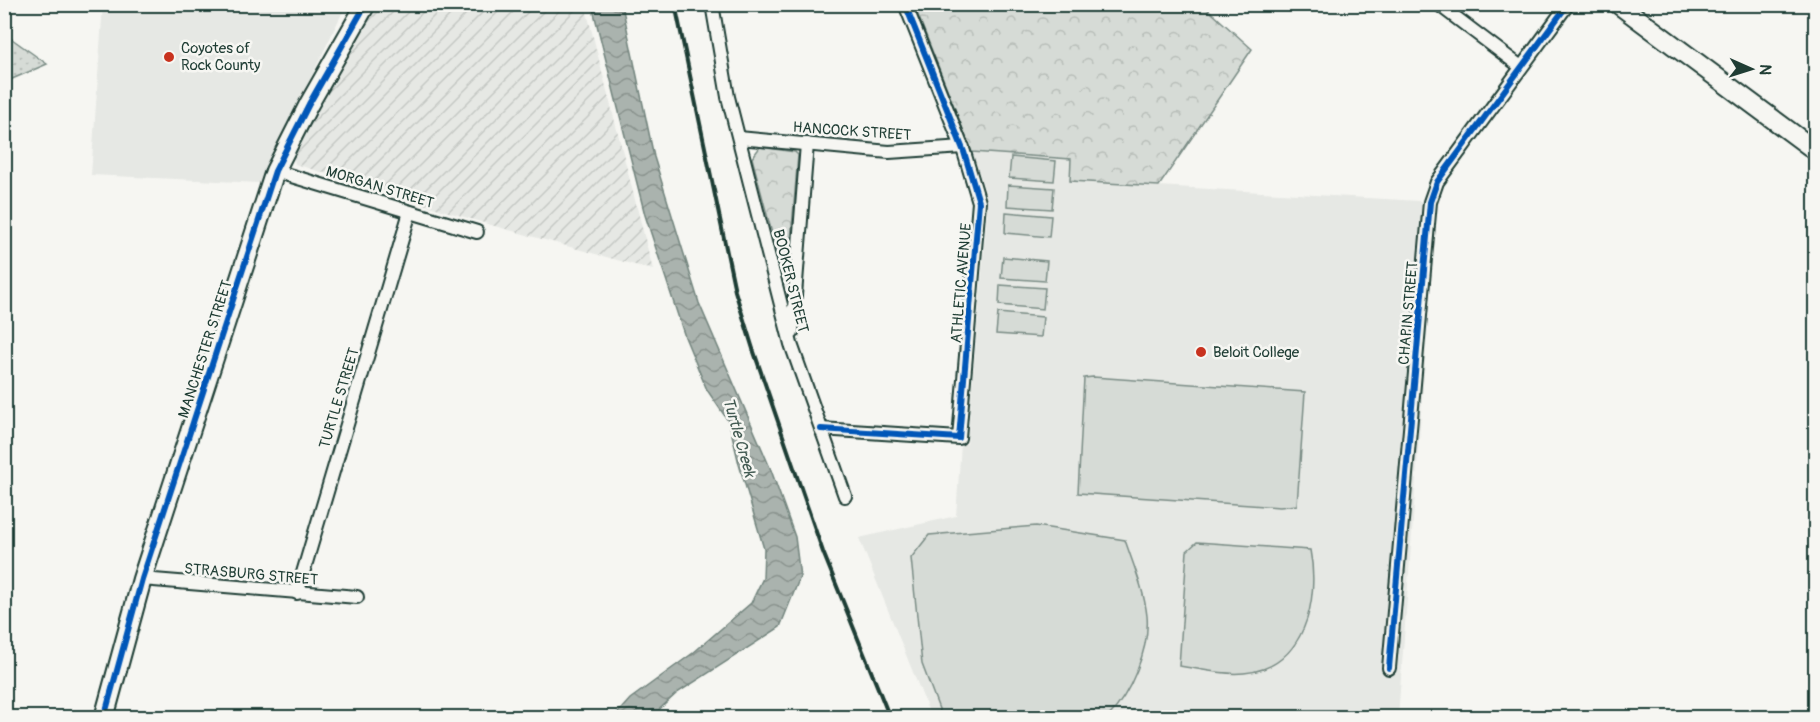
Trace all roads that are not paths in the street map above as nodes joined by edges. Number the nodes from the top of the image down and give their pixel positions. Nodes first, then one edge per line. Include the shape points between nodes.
1 (366, 4) edge
2 (712, 4) edge
3 (905, 4) edge
4 (1438, 4) edge
5 (1568, 4) edge
6 (1618, 4) edge
7 (1521, 67) junction
8 (739, 138) junction
9 (807, 144) junction
10 (963, 147) junction
11 (1815, 151) edge
12 (275, 171) junction
13 (410, 212) junction
14 (477, 232) dead end
15 (791, 344) junction
16 (821, 429) junction
17 (845, 496) dead end
18 (142, 579) junction
19 (297, 593) junction
20 (357, 597) dead end
21 (1389, 668) dead end
22 (104, 717) edge

1 - 12 street, MANCHESTER STREET
2 - 8 street, BOOKER STREET
3 - 10 street, ATHLETIC AVENUE
4 - 7 street
5 - 7 street, CHAPIN STREET
6 - 11 street
7 - 21 street, CHAPIN STREET via 1437,182 1430,202
8 - 9 street, HANCOCK STREET
8 - 15 street, BOOKER STREET
9 - 10 street, HANCOCK STREET via 889,152
9 - 15 street
10 - 16 street, ATHLETIC AVENUE via 979,214 959,438
12 - 13 street, MORGAN STREET
12 - 18 street, MANCHESTER STREET
13 - 14 street, MORGAN STREET
13 - 19 street, TURTLE STREET
15 - 16 street, BOOKER STREET
16 - 17 street
18 - 19 street, STRASBURG STREET
18 - 22 street, MANCHESTER STREET
19 - 20 street, STRASBURG STREET

